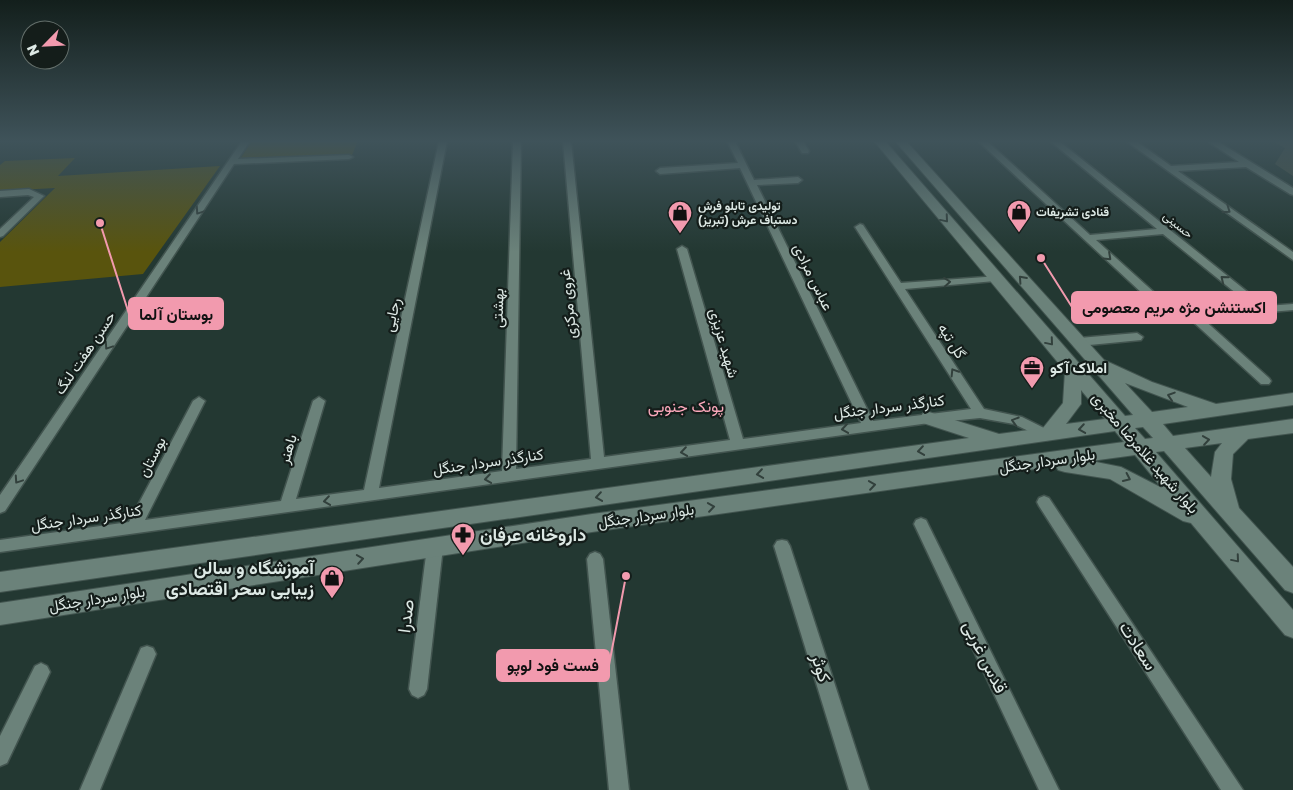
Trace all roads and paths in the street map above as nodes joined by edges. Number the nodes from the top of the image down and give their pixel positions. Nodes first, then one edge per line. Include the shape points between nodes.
1 (221, 178) edge
2 (435, 178) edge
3 (516, 178) edge
4 (571, 178) edge
5 (749, 178) edge
6 (910, 178) edge
7 (933, 178) edge
8 (1022, 178) edge
9 (1100, 178) edge
10 (1181, 178) edge
11 (1270, 178) edge
12 (798, 180) dead end
13 (752, 183) junction
14 (1293, 192) edge
15 (0, 194) edge
16 (860, 227) dead end
17 (1166, 231) junction
18 (0, 234) edge
19 (1087, 238) junction
20 (682, 249) dead end
21 (1293, 257) edge
22 (995, 278) junction
23 (899, 286) junction
24 (1293, 307) edge
25 (1262, 309) junction
26 (1194, 317) junction
27 (1137, 337) dead end
28 (1079, 342) junction
29 (1094, 360) junction
30 (1073, 370) junction
31 (1265, 381) dead end
32 (1293, 399) edge
33 (198, 401) dead end
34 (319, 401) dead end
35 (1217, 411) junction
36 (980, 413) junction
37 (929, 418) junction
38 (1147, 420) junction
39 (1120, 423) junction
40 (869, 426) junction
41 (1293, 426) edge
42 (1047, 435) junction
43 (1241, 435) junction
44 (997, 440) junction
45 (738, 444) junction
46 (1170, 445) junction
47 (1141, 448) junction
48 (1045, 461) junction
49 (598, 463) junction
50 (509, 476) junction
51 (370, 495) junction
52 (1044, 502) dead end
53 (0, 506) edge
54 (287, 506) junction
55 (1231, 514) junction
56 (921, 524) dead end
57 (134, 527) junction
58 (1213, 532) junction
59 (0, 546) edge
60 (782, 546) dead end
61 (435, 547) junction
62 (596, 560) dead end
63 (0, 582) edge
64 (1293, 583) edge
65 (5, 616) edge
66 (1293, 627) edge
67 (147, 654) dead end
68 (41, 672) dead end
69 (418, 689) dead end
70 (0, 756) edge
71 (90, 790) edge
72 (619, 790) edge
73 (859, 790) edge
74 (1049, 790) edge
75 (1233, 790) edge

1 -> 53 street, حسن هفت لنگ
2 - 51 street, رجایی
3 - 50 street, بهشتی
4 - 49 street, غروی مرکزی
5 - 13 street, عباس مرادی
6 -> 22 main road, بلوار شهید غلامرضا مخبری
28 -> 7 main road, بلوار شهید غلامرضا مخبری
8 - 19 street
9 - 17 street, حسینی
10 -> 21 street
11 - 14 street
12 - 13 street
13 - 40 street, عباس مرادی
15 - 18 street via 28,192 40,196
16 - 23 street, گل تپه
17 - 19 street
25 -> 17 street, حسینی
19 -> 26 street via 1174,317
20 - 45 street, شهید عزیزی
23 -> 22 street
22 -> 30 main road, بلوار شهید غلامرضا مخبری
36 -> 23 street, گل تپه
24 - 25 street
25 - 26 street
26 - 31 street
27 - 28 street
28 - 29 main road, بلوار شهید غلامرضا مخبری
35 -> 29 main road via 1146,386
29 - 38 main road, بلوار شهید غلامرضا مخبری
30 - 39 main road, بلوار شهید غلامرضا مخبری
30 - 42 main road via 1072,404
32 - 35 main road, بلوار سردار جنگل
33 - 57 street, بوستان
34 - 54 street, باهنر
35 - 38 main road, بلوار سردار جنگل
36 - 37 street, کنارگذر سردار جنگل
42 -> 36 street, کنارگذر سردار جنگل via 1017,420
37 - 40 street, کنارگذر سردار جنگل
37 - 44 main road
38 - 39 main road, بلوار سردار جنگل
38 - 46 main road, بلوار شهید غلامرضا مخبری
39 -> 42 main road, بلوار سردار جنگل
39 - 47 main road, بلوار شهید غلامرضا مخبری
40 -> 45 street, کنارگذر سردار جنگل
41 - 43 main road, بلوار سردار جنگل
42 - 44 main road, بلوار سردار جنگل
46 -> 43 main road, بلوار سردار جنگل
43 - 55 main road via 1224,452 1221,479
44 -> 63 main road, بلوار سردار جنگل
45 -> 49 street, کنارگذر سردار جنگل
46 - 47 main road, بلوار سردار جنگل
46 - 55 main road, بلوار شهید غلامرضا مخبری
47 - 48 main road, بلوار سردار جنگل
47 - 58 main road, بلوار شهید غلامرضا مخبری
48 -> 58 main road via 1114,472 1176,505
61 -> 48 main road, بلوار سردار جنگل
49 - 50 street, کنارگذر سردار جنگل
50 -> 51 street, کنارگذر سردار جنگل
51 -> 54 street, کنارگذر سردار جنگل
52 - 75 street, سعادت
54 - 57 street, کنارگذر سردار جنگل
55 - 64 main road, بلوار شهید غلامرضا مخبری
56 - 74 street, قدس غربی
57 - 59 street, کنارگذر سردار جنگل
58 -> 66 main road, بلوار شهید غلامرضا مخبری
60 - 73 street, کوثر
65 -> 61 main road, بلوار سردار جنگل
61 - 69 street, صدرا
62 - 72 street
67 - 71 street
68 - 70 street

